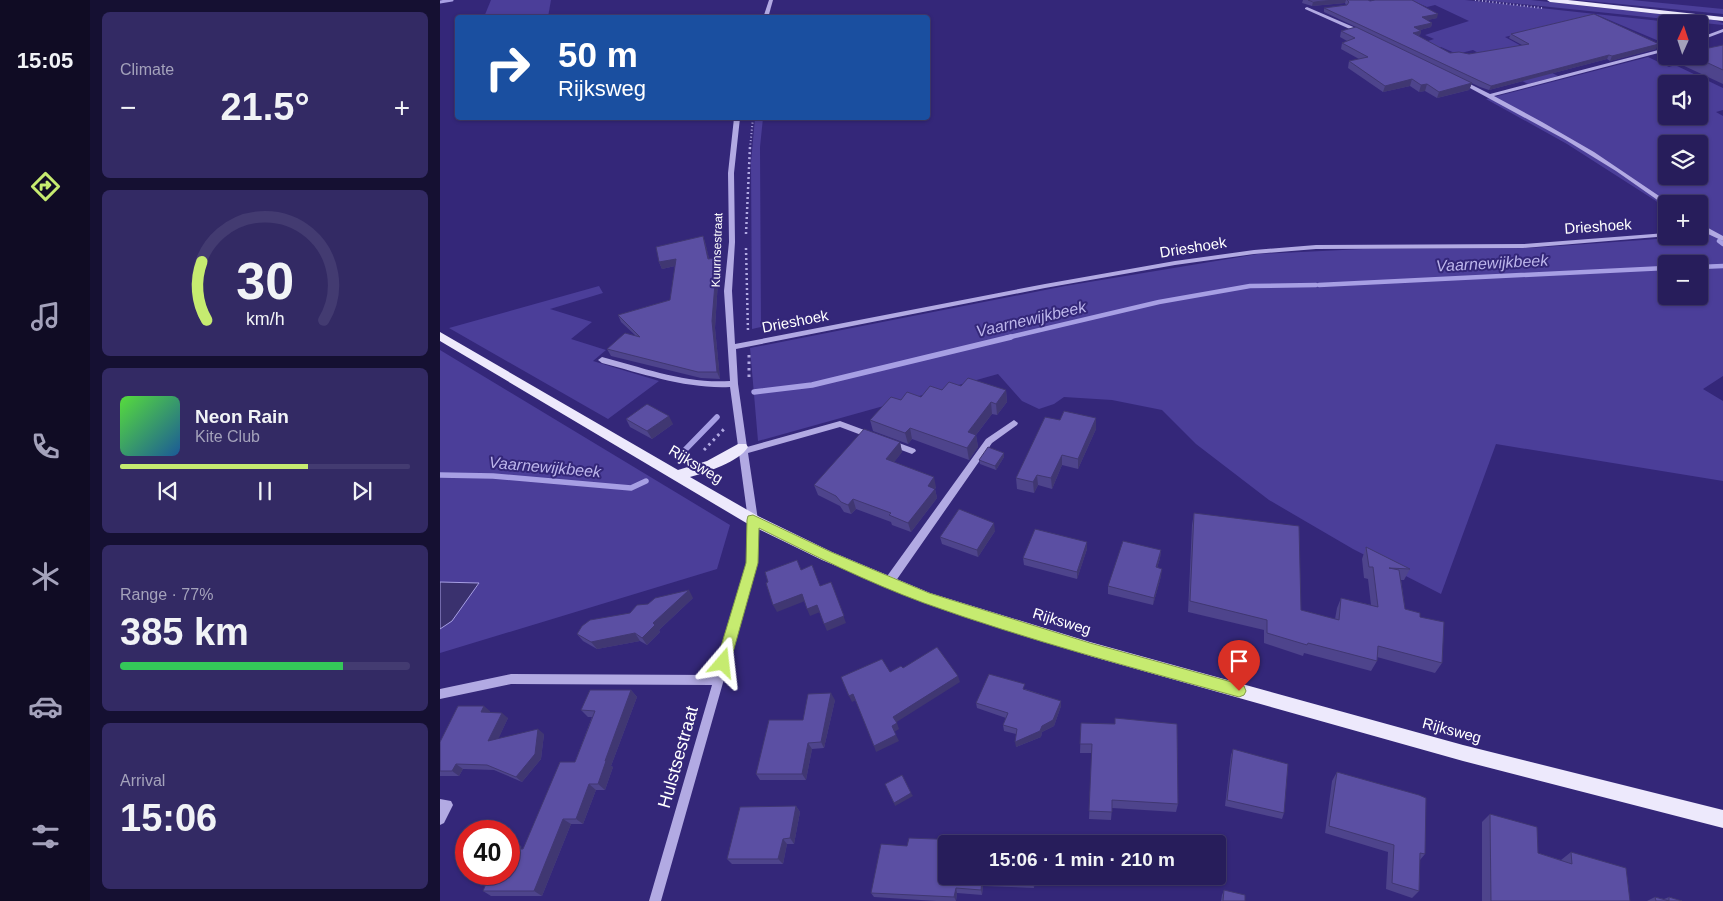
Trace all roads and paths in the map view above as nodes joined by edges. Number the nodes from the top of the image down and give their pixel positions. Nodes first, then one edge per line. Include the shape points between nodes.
1 (771, 0) edge
2 (1550, 0) edge
3 (1583, 4) junction
4 (1328, 8) edge
5 (767, 15) edge
6 (1723, 15) edge
7 (1723, 19) edge
8 (1723, 30) edge
9 (1370, 36) edge
10 (1708, 36) edge
11 (1658, 52) edge
12 (1458, 80) edge
13 (1492, 95) junction
14 (737, 120) edge
15 (753, 120) edge
16 (1658, 197) edge
17 (1709, 232) edge
18 (1658, 236) edge
19 (1723, 239) edge
20 (440, 336) edge
21 (749, 344) junction
22 (731, 347) junction
23 (602, 360) dead end
24 (749, 368) dead end
25 (734, 384) junction
26 (1014, 423) dead end
27 (742, 449) junction
28 (912, 451) dead end
29 (678, 475) junction
30 (753, 520) junction
31 (889, 582) junction
32 (718, 680) junction
33 (440, 694) edge
34 (440, 805) edge
35 (1723, 818) edge
36 (440, 819) edge
37 (655, 901) edge

1 - 5 street
2 - 3 main road
3 - 6 main road
3 - 7 main road
4 - 9 street via 1309,9
8 - 10 street
11 - 13 street
12 - 13 street
13 - 16 street via 1618,168
14 - 22 street, Kuurnsestraat via 731,174 732,242 728,291
15 - 21 path via 746,243
17 - 19 street
18 - 21 street, Drieshoek via 1522,246 1325,246 1254,252 1045,286
20 - 29 main road, Rijksweg
21 - 22 street, Drieshoek
21 - 24 path
22 - 25 street, Kuurnsestraat
23 - 25 street via 700,384
25 - 27 street, Kuurnsestraat
26 - 31 street via 989,440
27 - 28 street via 840,424
27 - 29 main road via 714,465
27 - 30 street, Hulstsestraat
29 - 30 main road, Rijksweg
30 - 31 main road, Rijksweg
30 - 32 street, Hulstsestraat via 752,563
31 - 35 main road, Rijksweg via 926,598 1090,650 1463,753
32 - 33 street via 511,679
32 - 37 street, Hulstsestraat
34 - 36 street via 447,805

